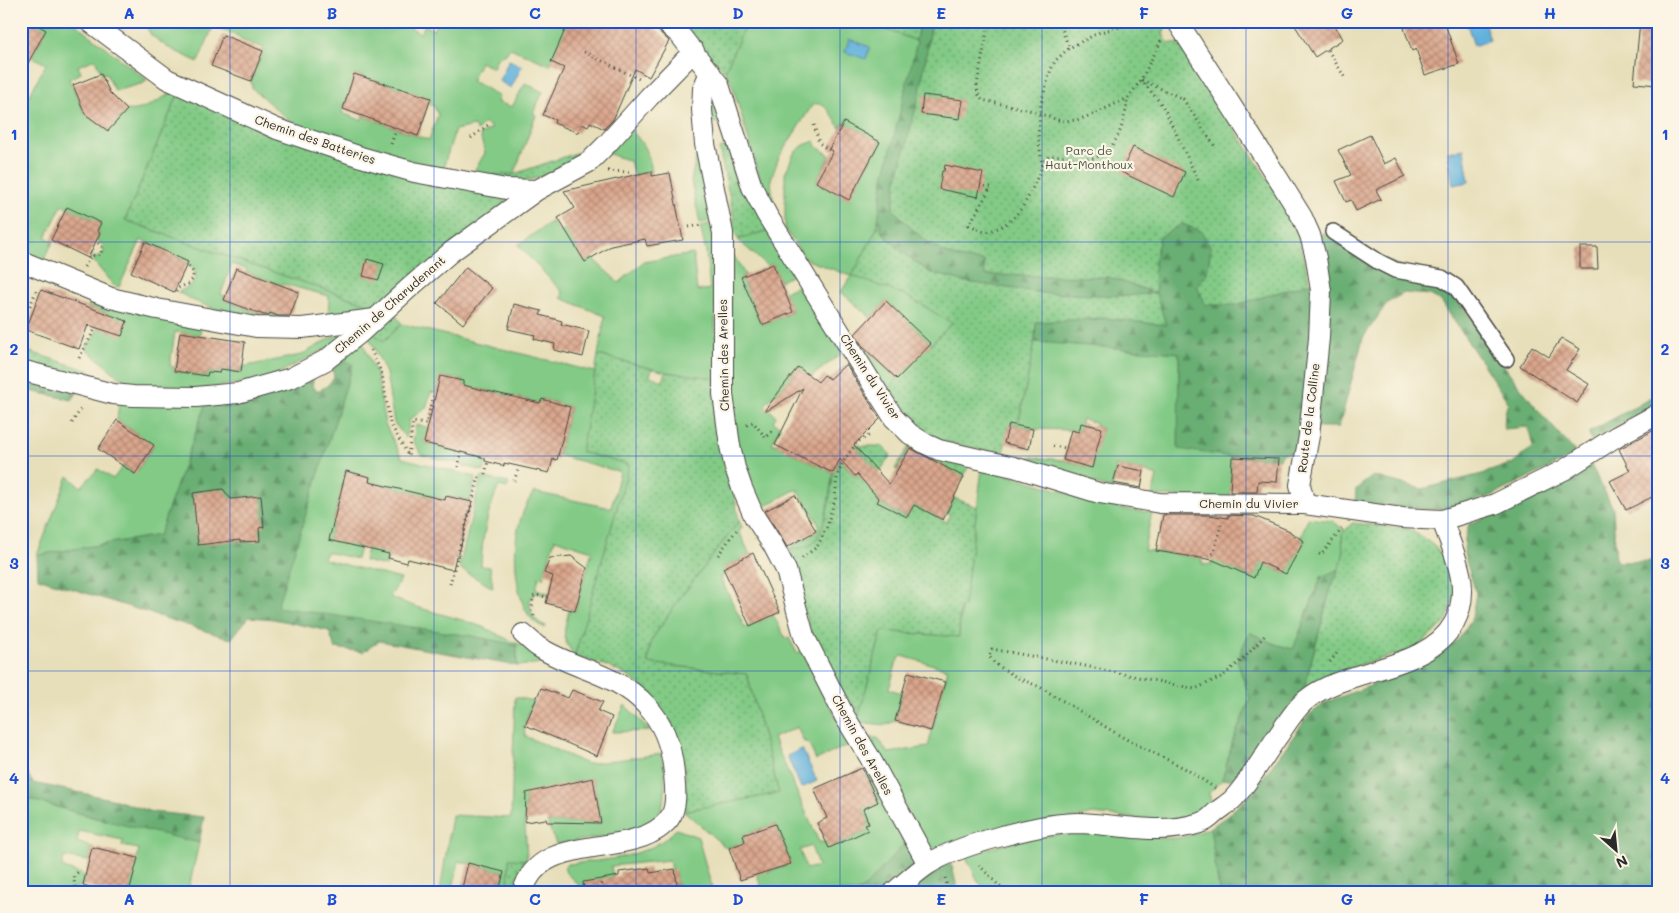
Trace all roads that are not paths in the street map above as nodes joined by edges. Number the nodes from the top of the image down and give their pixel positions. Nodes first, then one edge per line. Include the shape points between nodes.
1 (89, 21) edge
2 (664, 21) edge
3 (1180, 26) edge
4 (694, 51) junction
5 (710, 72) junction
6 (537, 190) junction
7 (1333, 232) dead end
8 (21, 261) edge
9 (375, 319) junction
10 (1506, 359) dead end
11 (21, 370) edge
12 (1658, 414) edge
13 (1305, 504) junction
14 (1442, 520) junction
15 (523, 634) dead end
16 (928, 864) junction
17 (523, 892) edge
18 (894, 892) edge

1 - 6 street, Chemin des Batteries via 167,79 277,129 414,172 506,189
2 - 4 street, Chemin du Vivier
3 - 13 street, Route de la Colline via 1302,217 1314,250 1321,300 1309,436 1300,486
4 - 5 street, Chemin du Vivier
4 - 6 street, Chemin de Charudenant via 589,162
5 - 13 street, Chemin du Vivier via 722,92 752,187 767,215 894,418 910,434 939,450 1099,493 1160,504
5 - 16 street, Chemin des Arelles via 703,89 702,110 705,144 723,233 723,394 735,468 754,516 786,570 804,636 845,717
6 - 9 street, Chemin de Charudenant via 452,252
7 - 10 street via 1395,270 1442,278 1456,287
8 - 9 street via 111,298 256,327 302,328
9 - 11 street, Chemin de Charudenant via 326,360 291,378 238,393 196,397 114,394
12 - 14 street via 1564,470 1495,504
13 - 14 street via 1402,518
14 - 16 street via 1462,584 1461,604 1444,637 1412,657 1321,690 1306,700 1232,800 1203,823 1154,829 1076,823 1040,828 994,838
15 - 17 street via 545,650 626,687 643,701 655,715 668,744 676,798 672,814 657,831 634,841 565,852 540,864
16 - 18 street

